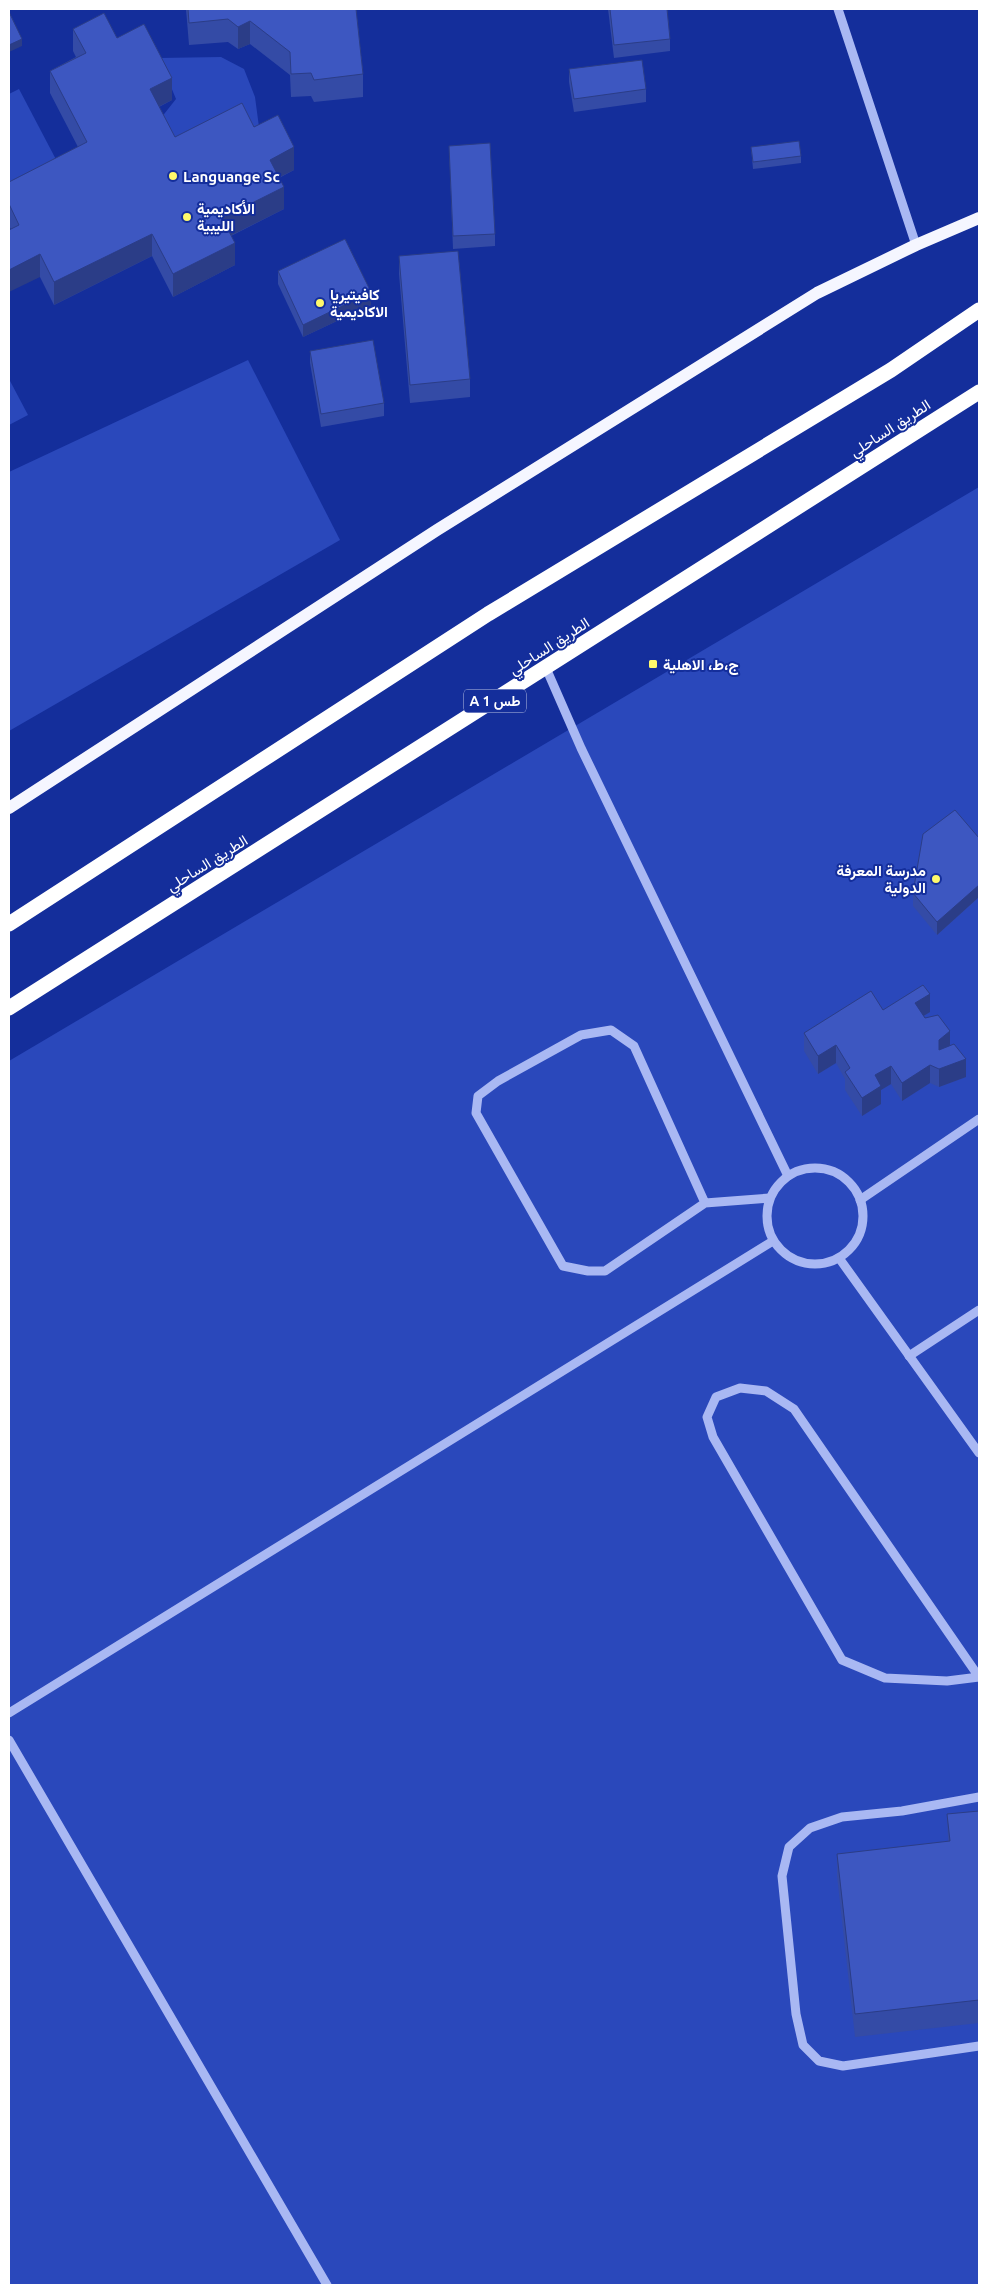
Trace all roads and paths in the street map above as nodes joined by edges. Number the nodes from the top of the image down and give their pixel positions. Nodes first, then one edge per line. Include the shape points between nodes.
1 (838, 9) edge
2 (979, 218) edge
3 (916, 245) junction
4 (979, 310) edge
5 (979, 392) edge
6 (546, 668) junction
7 (9, 808) edge
8 (9, 924) edge
9 (9, 1008) edge
10 (979, 1119) edge
11 (788, 1176) junction
12 (770, 1198) junction
13 (860, 1200) junction
14 (705, 1203) junction
15 (773, 1241) junction
16 (839, 1258) junction
17 (979, 1310) edge
18 (909, 1356) junction
19 (979, 1453) edge
20 (979, 1677) edge
21 (9, 1713) edge
22 (9, 1740) edge
23 (979, 1797) edge
24 (979, 2046) edge
25 (327, 2285) edge

1 - 3 lane
2 - 3 main road
3 - 7 main road via 817,293 437,530
4 - 8 highway via 891,370 488,614
5 - 6 highway, الطريق الساحلي / A 1 طس
6 - 9 highway, الطريق الساحلي / A 1 طس
6 - 11 lane
10 - 13 lane
11 - 12 lane
11 - 13 lane via 814,1168 831,1171 848,1182
12 - 14 lane
12 - 15 lane via 767,1216
13 - 16 lane via 863,1214 861,1229 856,1241
14 - 14 lane via 634,1046 611,1030 582,1035 498,1081 478,1096 476,1113 563,1266 605,1271
15 - 16 lane via 782,1252 801,1262 814,1264
15 - 21 lane
16 - 18 lane
17 - 18 lane
18 - 19 lane
20 - 20 lane via 794,1410 766,1391 740,1388 716,1397 707,1417 713,1437 842,1660 885,1678 947,1681
22 - 25 lane
23 - 24 lane via 902,1811 842,1817 810,1828 790,1847 782,1876 796,2014 803,2045 819,2061 843,2066

